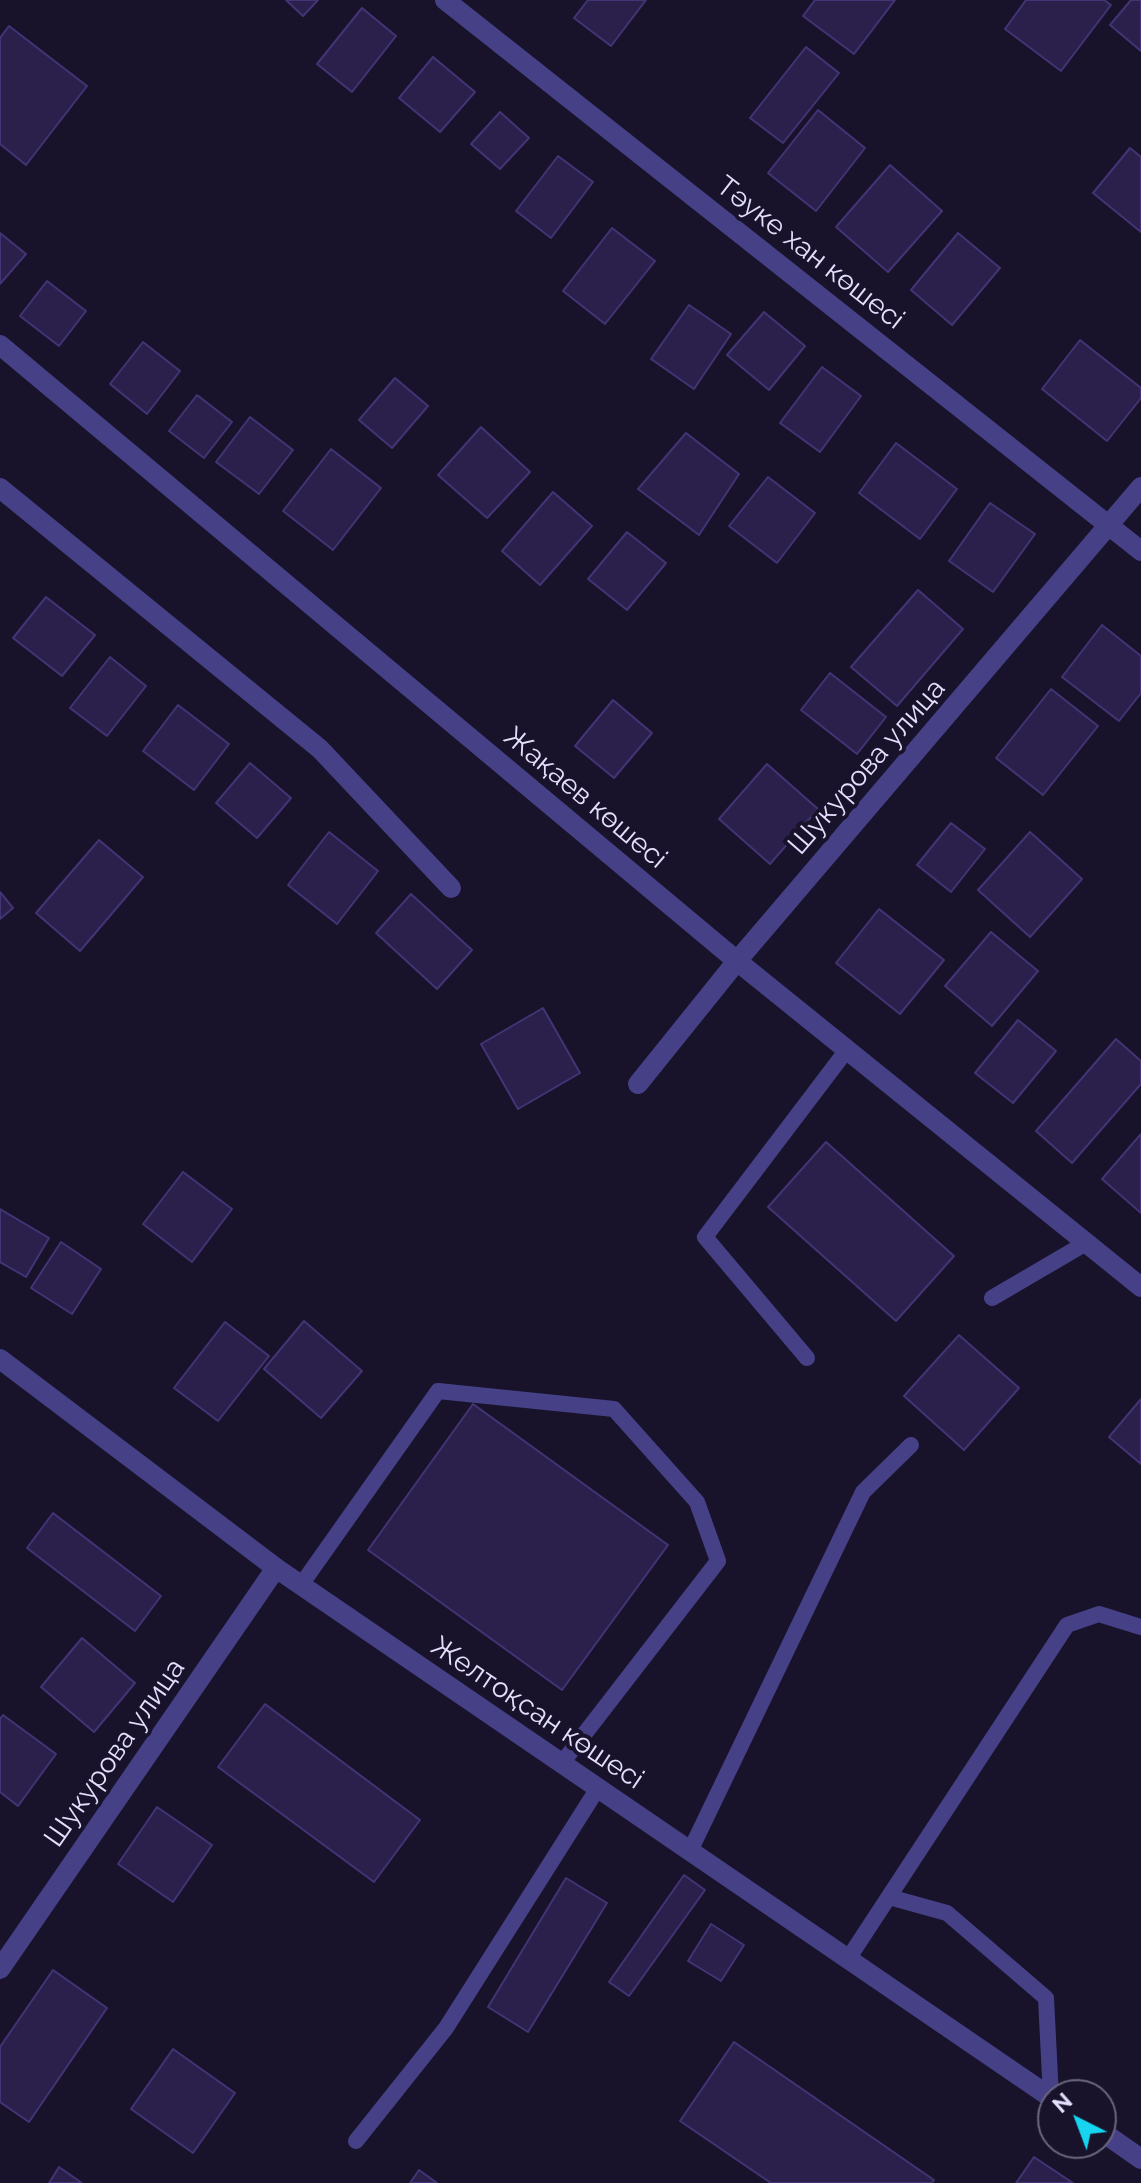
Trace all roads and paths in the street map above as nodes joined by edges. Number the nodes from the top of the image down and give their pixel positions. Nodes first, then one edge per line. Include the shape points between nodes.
1 (445, 0) edge
2 (0, 345) edge
3 (1141, 487) edge
4 (0, 488) edge
5 (1110, 526) junction
6 (1141, 551) edge
7 (451, 888) dead end
8 (737, 961) junction
9 (846, 1051) junction
10 (638, 1084) dead end
11 (1086, 1243) junction
12 (1141, 1287) edge
13 (992, 1298) dead end
14 (807, 1358) dead end
15 (0, 1359) edge
16 (911, 1445) dead end
17 (276, 1568) junction
18 (301, 1585) junction
19 (1141, 1627) edge
20 (562, 1763) junction
21 (598, 1788) junction
22 (690, 1851) junction
23 (889, 1897) junction
24 (848, 1959) junction
25 (0, 1969) edge
26 (1051, 2079) edge
27 (1037, 2088) edge
28 (356, 2141) dead end
29 (1117, 2142) edge
30 (1141, 2159) edge

1 - 5 street, Тәуке хан көшесі
2 - 8 street, Жақаев көшесі
3 - 5 street, Шукурова улица
4 - 7 street via 320,749
5 - 6 street, Тәуке хан көшесі
5 - 8 street, Шукурова улица
8 - 9 street, Жақаев көшесі
8 - 10 street, Шукурова улица
9 - 11 street, Жақаев көшесі
9 - 14 lane via 705,1237
11 - 12 street, Жақаев көшесі
11 - 13 lane
15 - 17 street, Желтоқсан көшесі
16 - 22 lane via 863,1492
17 - 18 street, Желтоқсан көшесі
17 - 25 street, Шукурова улица
18 - 20 street, Желтоқсан көшесі
18 - 20 lane via 438,1391 614,1409 697,1502 718,1561
19 - 23 lane via 1099,1614 1067,1625
20 - 21 street, Желтоқсан көшесі
21 - 22 street, Желтоқсан көшесі
21 - 28 lane via 446,2028
22 - 24 street, Желтоқсан көшесі
23 - 24 lane
23 - 26 lane via 947,1913 1046,1998
24 - 27 street, Желтоқсан көшесі
29 - 30 street

